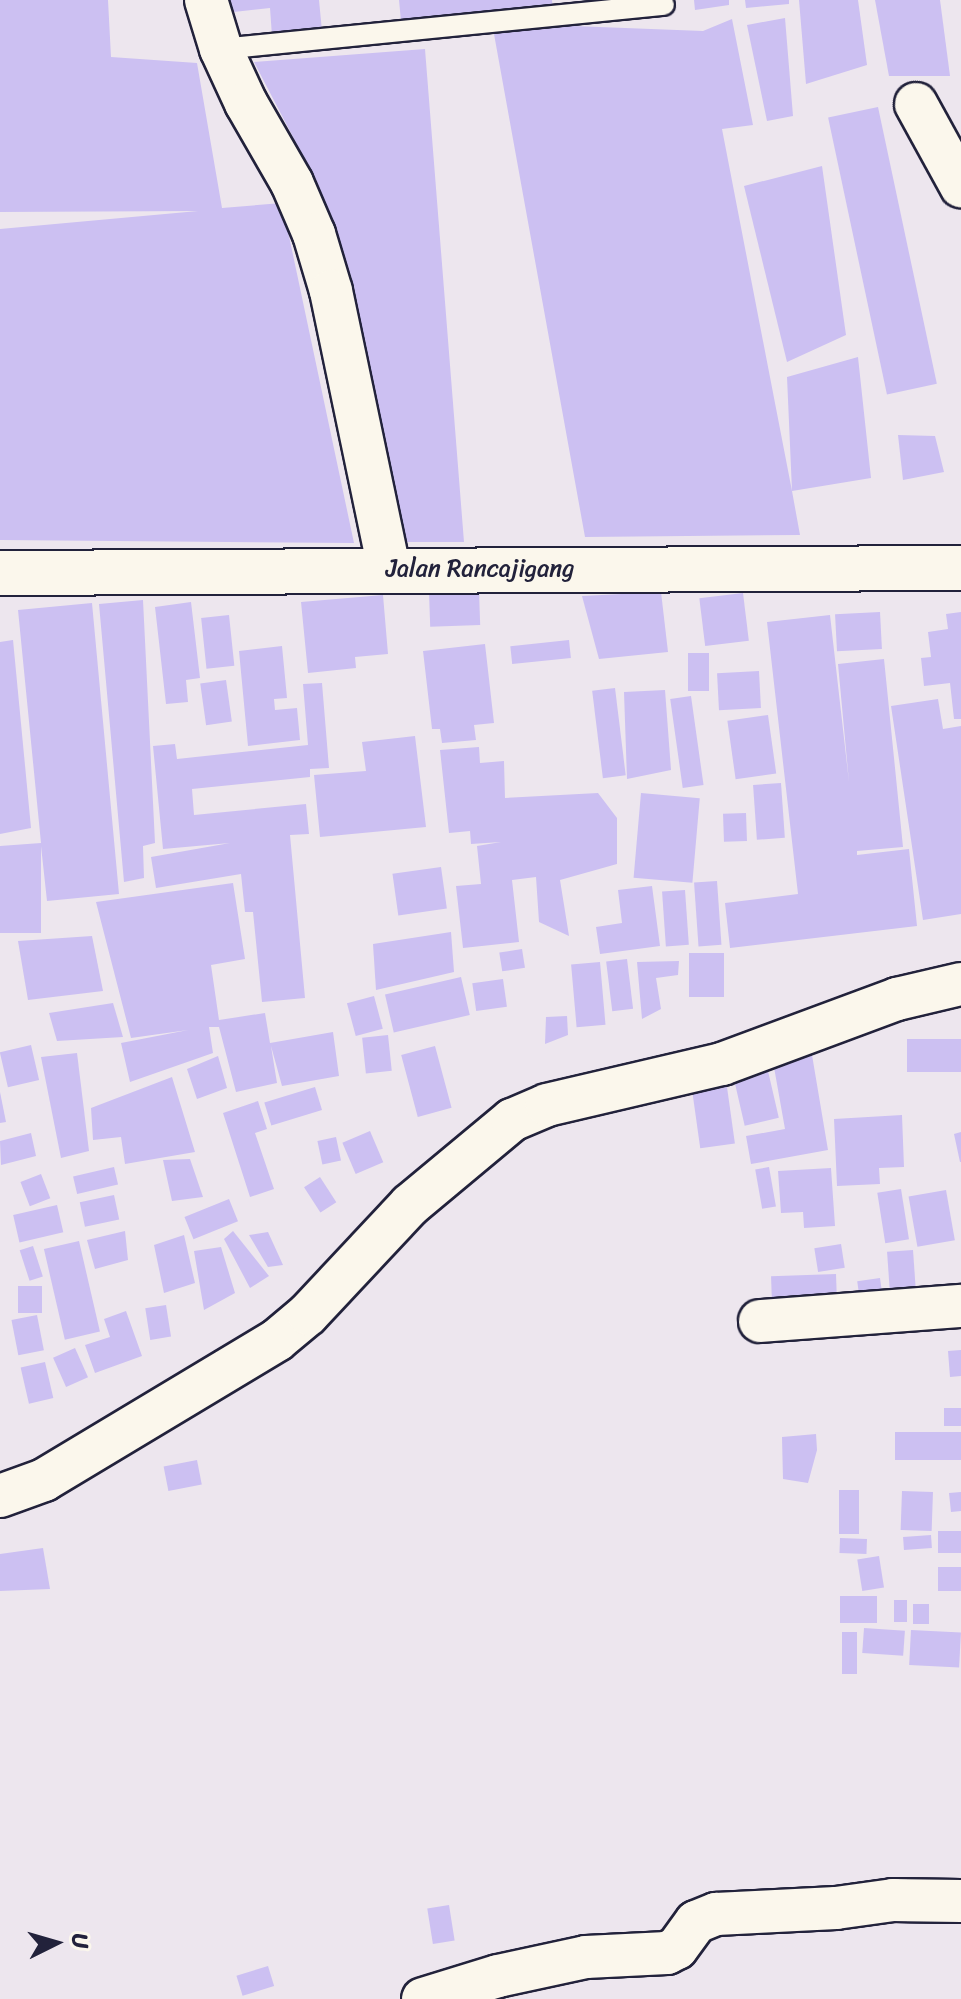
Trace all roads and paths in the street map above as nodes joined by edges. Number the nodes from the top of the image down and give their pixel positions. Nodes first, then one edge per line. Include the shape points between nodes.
1 (206, 0) edge
2 (664, 5) dead end
3 (221, 49) junction
4 (916, 104) dead end
5 (961, 186) edge
6 (961, 568) edge
7 (389, 569) junction
8 (0, 573) edge
9 (961, 984) edge
10 (961, 1306) edge
11 (760, 1321) dead end
12 (0, 1496) edge
13 (961, 1901) edge
14 (423, 1999) edge

1 - 3 street
2 - 3 lane
3 - 7 street via 314,234
4 - 5 street
6 - 7 main road, Jalan Rancajigang
7 - 8 main road, Jalan Rancajigang
9 - 12 street via 897,999 722,1064 547,1105 512,1120 410,1205 277,1340 44,1480
10 - 11 street
13 - 14 street via 893,1900 716,1914 696,1922 667,1953 586,1957

